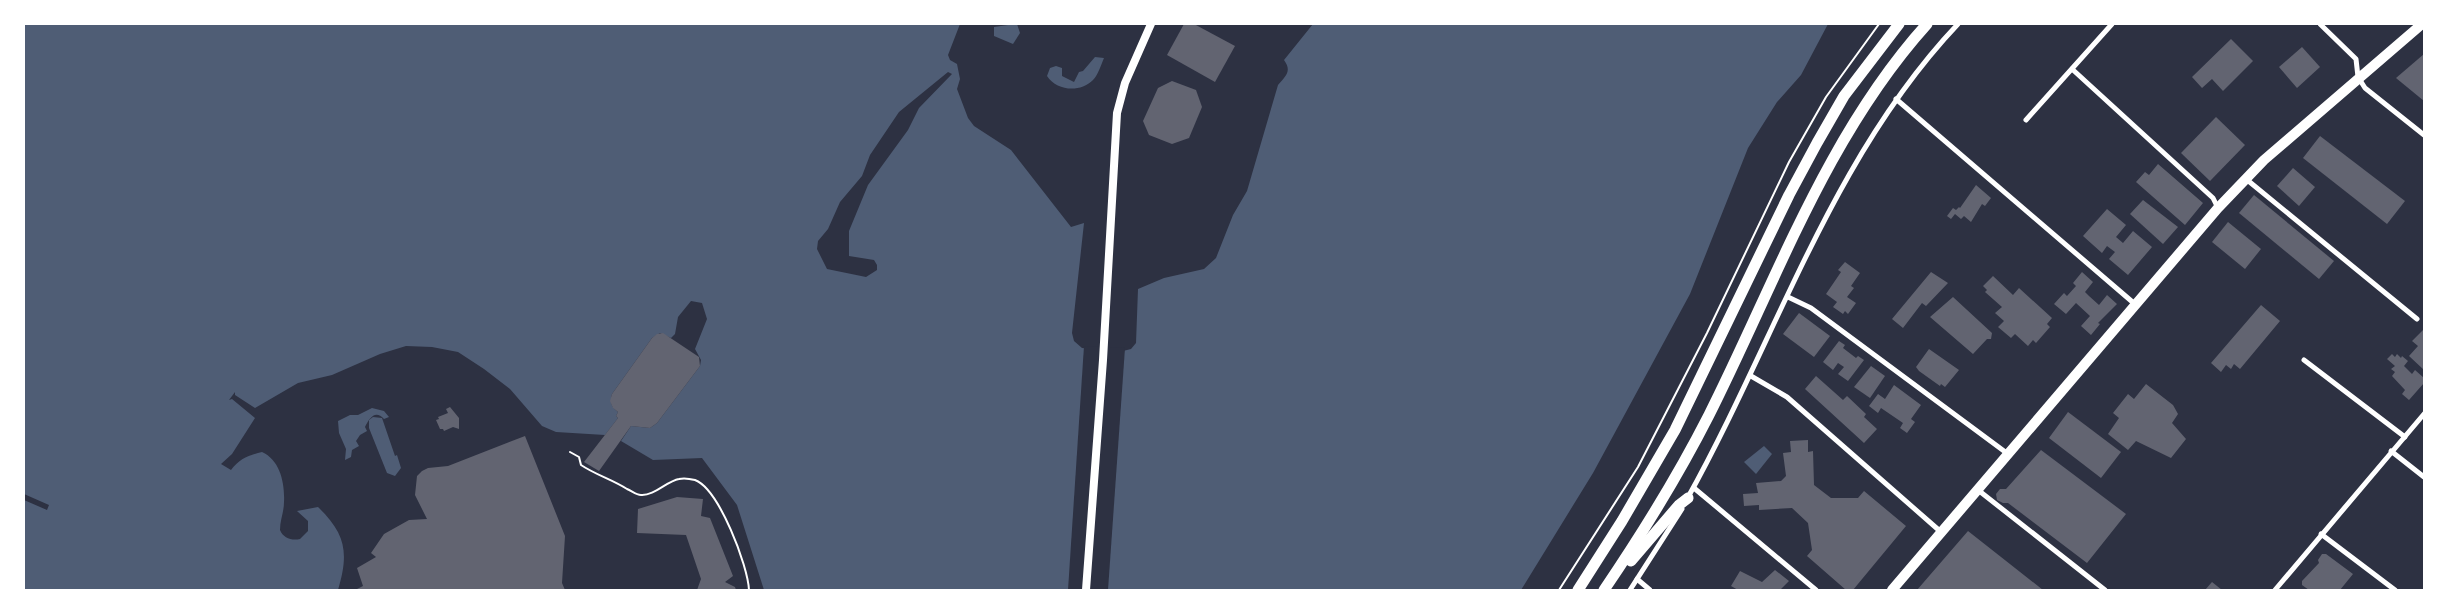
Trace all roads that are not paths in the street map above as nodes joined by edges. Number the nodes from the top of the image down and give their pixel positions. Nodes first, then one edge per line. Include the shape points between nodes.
1 (1151, 24) edge
2 (1899, 24) edge
3 (1928, 24) edge
4 (1958, 24) edge
5 (2112, 24) edge
6 (2320, 24) edge
7 (2422, 24) edge
8 (2072, 69) junction
9 (2358, 77) junction
10 (1896, 99) junction
11 (2026, 120) dead end
12 (2424, 135) edge
13 (2246, 178) junction
14 (2218, 208) junction
15 (1788, 297) junction
16 (2136, 305) junction
17 (2417, 319) dead end
18 (2304, 360) dead end
19 (1751, 376) junction
20 (2424, 414) edge
21 (2405, 437) junction
22 (2391, 451) junction
23 (2008, 454) junction
24 (2424, 477) edge
25 (1977, 490) junction
26 (1691, 493) junction
27 (1941, 532) junction
28 (2321, 534) junction
29 (1613, 577) junction
30 (1637, 579) junction
31 (1086, 590) edge
32 (1578, 590) edge
33 (1604, 590) edge
34 (1630, 590) edge
35 (1650, 590) edge
36 (1816, 590) edge
37 (1892, 590) edge
38 (2105, 590) edge
39 (2275, 590) edge
40 (2395, 590) edge

1 - 31 street via 1119,103
2 - 32 highway via 1844,96 1817,143 1675,430
3 - 29 highway via 1862,111 1838,152 1809,204 1688,454
4 - 10 street
5 - 8 street
6 - 9 street via 2356,59
7 - 9 main road
8 - 11 street
8 - 14 street via 2213,198
9 - 12 street via 2365,88
9 - 13 main road
10 - 15 street via 1841,189
10 - 16 street
13 - 14 main road
13 - 17 street
14 - 16 main road
15 - 19 street
15 - 23 street via 1811,308
16 - 23 main road
18 - 21 street
19 - 26 street
19 - 27 street via 1787,397
20 - 21 street
21 - 22 street
22 - 24 street
22 - 28 street
23 - 25 main road
25 - 27 main road
25 - 38 street
26 - 29 highway
26 - 30 street
26 - 36 street
27 - 37 main road
28 - 39 street
28 - 40 street
29 - 33 highway
30 - 34 street
30 - 35 street

